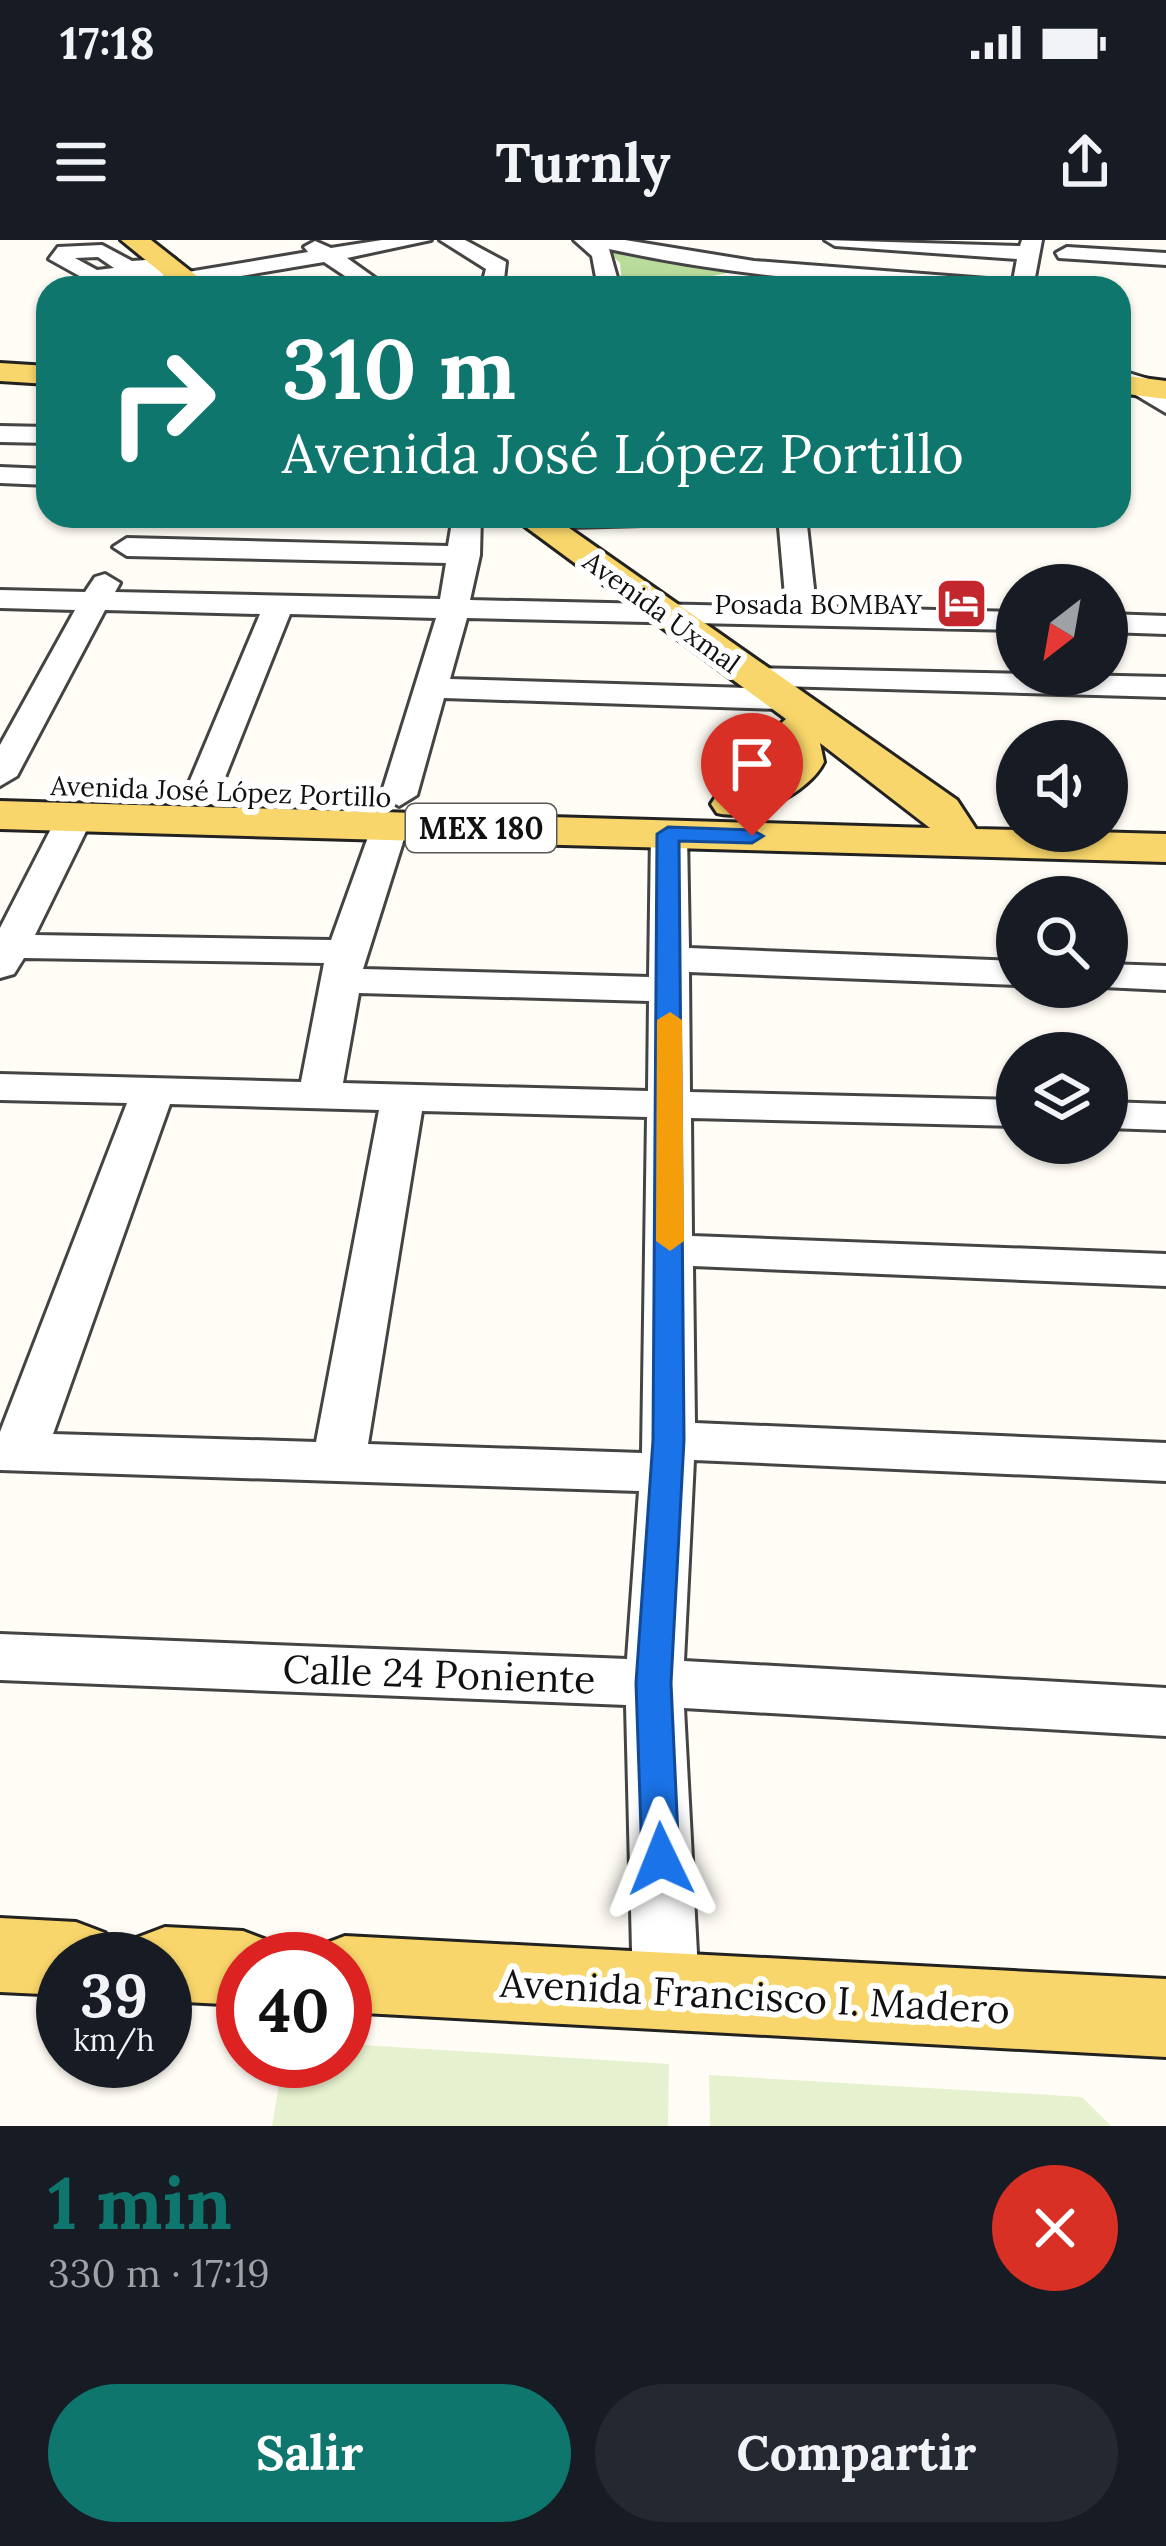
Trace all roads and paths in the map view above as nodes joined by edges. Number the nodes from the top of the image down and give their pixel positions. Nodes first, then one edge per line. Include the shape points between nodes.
1 (303, 240) edge
2 (424, 240) edge
3 (450, 240) edge
4 (584, 240) edge
5 (596, 240) edge
6 (835, 240) edge
7 (1031, 246) edge
8 (327, 255) junction
9 (1066, 256) edge
10 (1166, 259) edge
11 (169, 261) edge
12 (784, 272) junction
13 (359, 276) edge
14 (478, 276) edge
15 (492, 276) edge
16 (607, 276) edge
17 (723, 276) edge
18 (812, 276) edge
19 (1025, 276) edge
20 (0, 372) edge
21 (36, 374) edge
22 (0, 387) edge
23 (36, 388) edge
24 (0, 434) edge
25 (36, 435) edge
26 (0, 475) edge
27 (36, 476) edge
28 (138, 528) edge
29 (467, 528) edge
30 (537, 528) edge
31 (793, 528) edge
32 (127, 547) junction
33 (466, 555) junction
34 (0, 599) edge
35 (94, 602) junction
36 (278, 606) junction
37 (454, 610) junction
38 (650, 614) junction
39 (802, 616) junction
40 (996, 621) edge
41 (1128, 624) edge
42 (1166, 625) edge
43 (1166, 687) edge
44 (429, 688) junction
45 (771, 701) junction
46 (0, 780) edge
47 (203, 790) junction
48 (733, 804) junction
49 (394, 811) junction
50 (0, 815) edge
51 (996, 815) edge
52 (1128, 815) edge
53 (1166, 816) edge
54 (75, 817) junction
55 (930, 826) junction
56 (668, 834) junction
57 (1166, 848) edge
58 (5, 956) edge
59 (343, 966) junction
60 (996, 973) edge
61 (669, 975) junction
62 (1128, 977) edge
63 (1166, 978) edge
64 (0, 1087) edge
65 (153, 1091) junction
66 (320, 1092) junction
67 (403, 1096) junction
68 (671, 1102) junction
69 (996, 1112) edge
70 (1128, 1116) edge
71 (1166, 1117) edge
72 (670, 1250) junction
73 (1166, 1270) edge
74 (11, 1451) edge
75 (668, 1456) junction
76 (1166, 1462) edge
77 (338, 1465) junction
78 (0, 1657) edge
79 (654, 1683) junction
80 (1166, 1712) edge
81 (0, 1955) edge
82 (36, 1957) edge
83 (372, 1975) edge
84 (666, 1991) junction
85 (1166, 2018) edge

1 - 8 street
2 - 8 street
2 - 14 street
3 - 15 street via 498,267
4 - 16 street via 602,254
5 - 12 street
6 - 7 street
7 - 19 street
8 - 11 street
8 - 13 street
9 - 10 street
12 - 17 street
12 - 18 street
20 - 21 main road
22 - 23 main road
24 - 25 street
26 - 27 street
28 - 32 street
29 - 33 street
30 - 38 main road, Avenida Uxmal
31 - 39 street
32 - 33 street
32 - 35 street
33 - 37 street
34 - 35 street
35 - 36 street
35 - 46 street via 34,683
36 - 37 street
36 - 47 street
37 - 38 street
37 - 44 street
38 - 39 street
38 - 45 main road, Avenida Uxmal
39 - 40 street
41 - 42 street
43 - 45 street
44 - 45 street
44 - 49 street
45 - 48 main road via 802,762
45 - 55 main road, Avenida Uxmal
46 - 47 main road, Avenida José López Portillo / MEX 180
47 - 49 main road, Avenida José López Portillo / MEX 180
48 - 49 main road, Avenida José López Portillo / MEX 180
48 - 55 main road, Avenida José López Portillo / MEX 180
49 - 54 main road, Avenida José López Portillo / MEX 180
49 - 56 main road, Avenida José López Portillo / MEX 180
49 - 59 street
50 - 54 main road, Avenida José López Portillo / MEX 180
51 - 55 main road, Avenida José López Portillo / MEX 180
52 - 53 main road
54 - 58 street
55 - 56 main road, Avenida José López Portillo / MEX 180
55 - 57 main road, Avenida José López Portillo / MEX 180
56 - 61 street
58 - 59 street
59 - 61 street
59 - 66 street
60 - 61 street
61 - 68 street
62 - 63 street
64 - 65 street
65 - 66 street
65 - 74 street
66 - 67 street
67 - 68 street
67 - 77 street
68 - 69 street
68 - 72 street
70 - 71 street
72 - 73 street
72 - 75 street
74 - 77 street
75 - 76 street
75 - 77 street
75 - 79 street
78 - 79 street, Calle 24 Poniente
79 - 80 street, Calle 24 Poniente
79 - 84 street
81 - 82 main road
83 - 84 main road, Avenida Francisco I. Madero
84 - 85 main road, Avenida Francisco I. Madero

